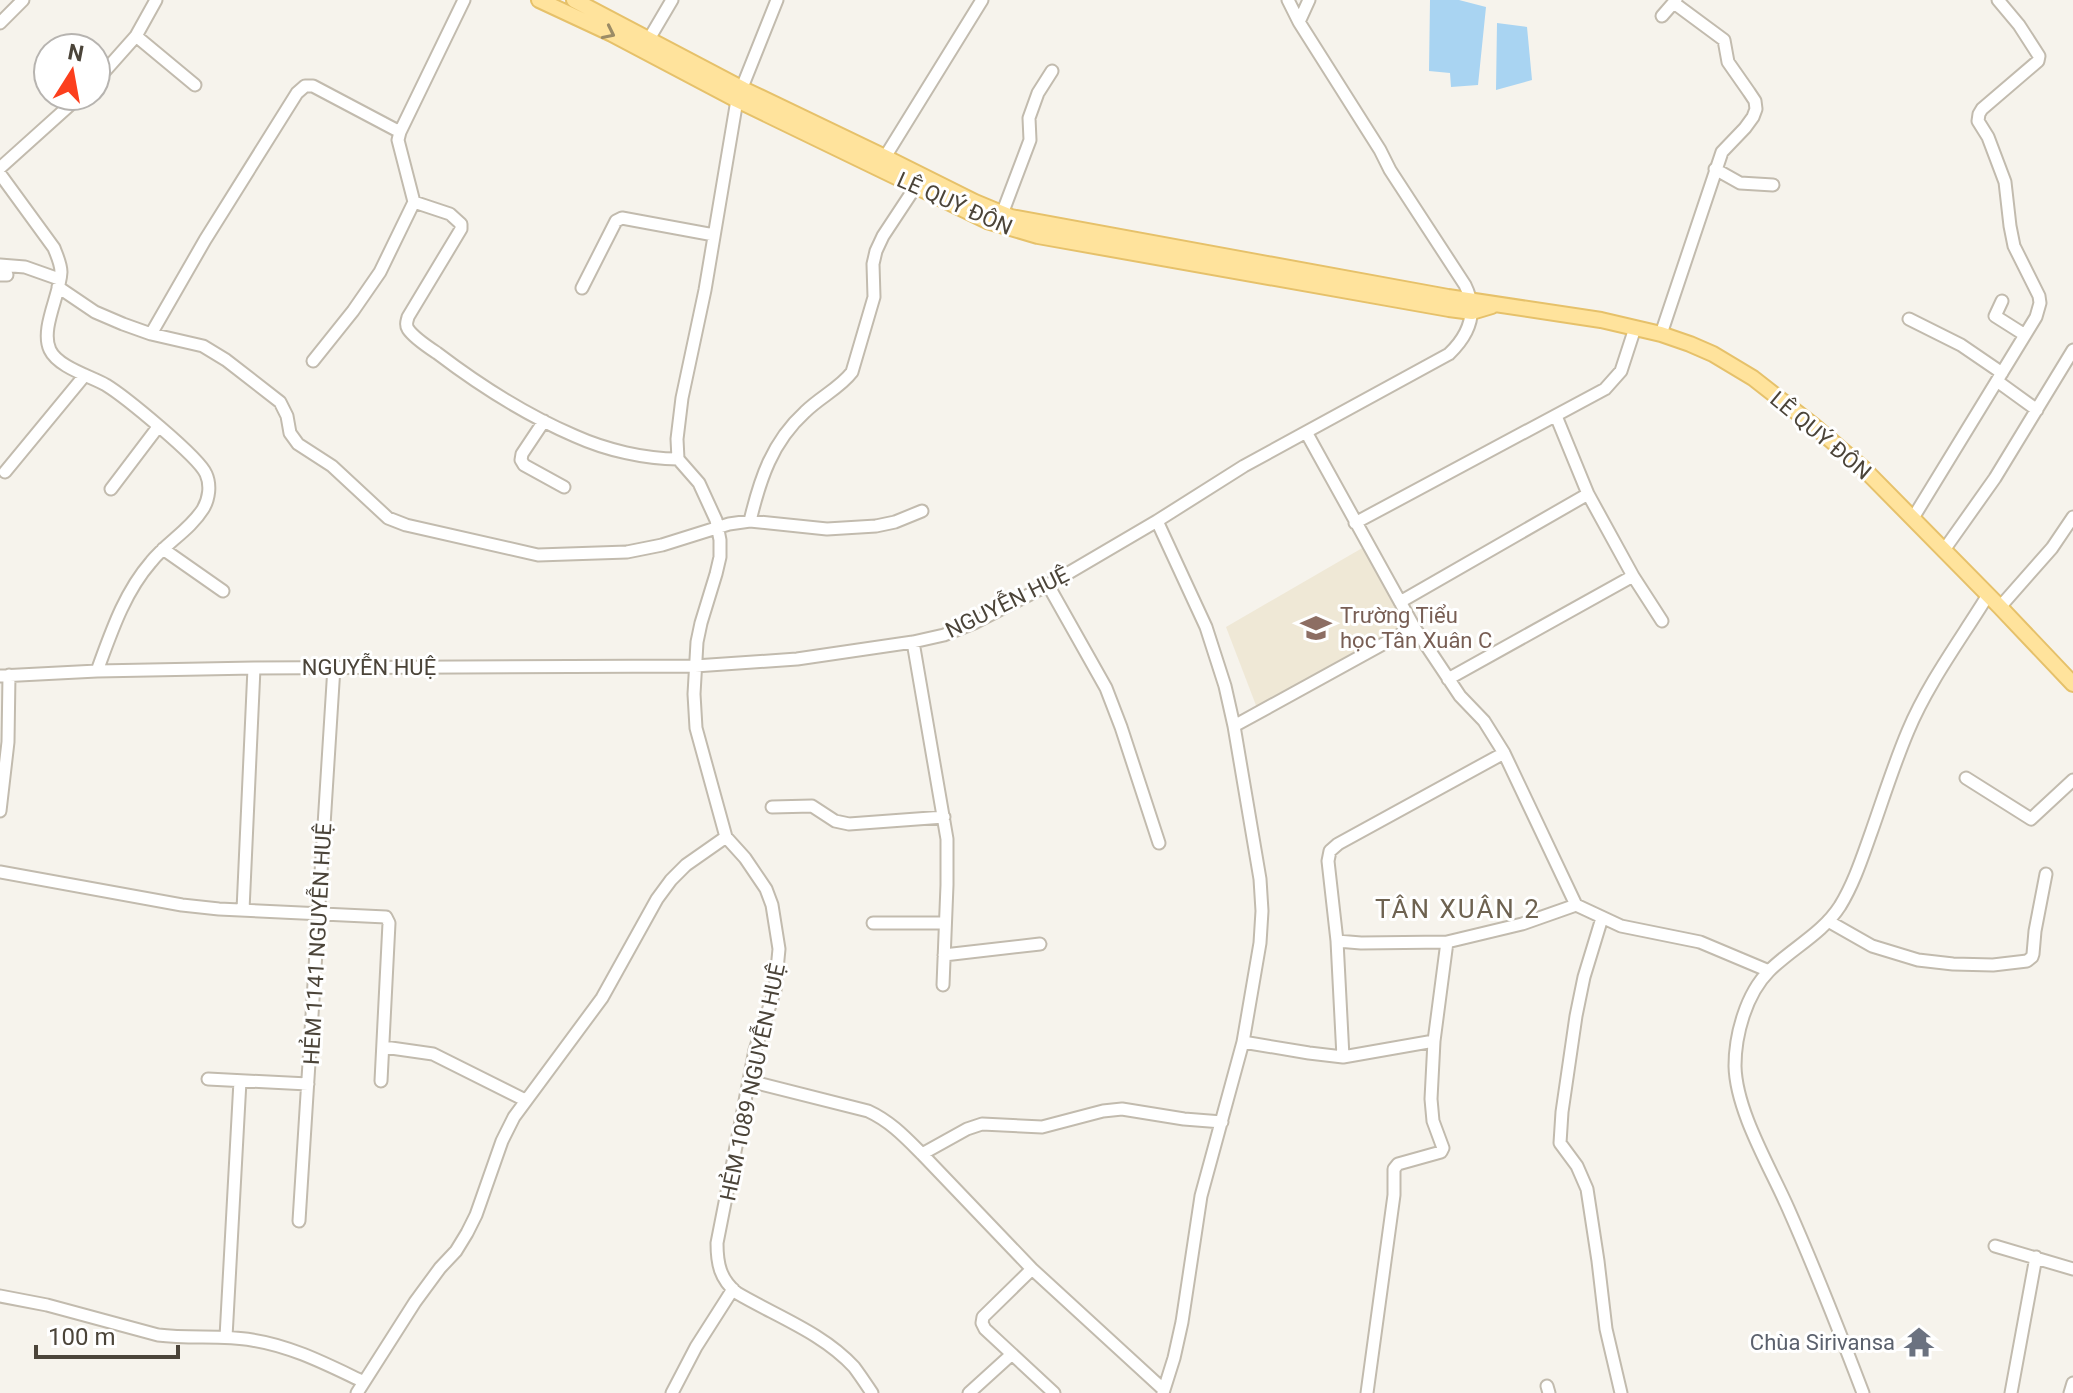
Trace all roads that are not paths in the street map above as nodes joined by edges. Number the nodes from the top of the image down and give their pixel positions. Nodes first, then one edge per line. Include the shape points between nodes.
1 (23, 0) edge
2 (156, 0) edge
3 (464, 0) edge
4 (539, 0) edge
5 (574, 0) edge
6 (672, 0) edge
7 (777, 0) edge
8 (982, 0) edge
9 (1288, 0) edge
10 (1309, 0) edge
11 (1998, 0) edge
12 (1675, 2) edge
13 (1662, 16) dead end
14 (1299, 22) junction
15 (0, 23) edge
16 (136, 36) junction
17 (649, 39) junction
18 (112, 63) edge
19 (1052, 71) dead end
20 (195, 85) dead end
21 (740, 94) junction
22 (62, 112) edge
23 (400, 132) junction
24 (885, 157) junction
25 (0, 168) edge
26 (1715, 169) junction
27 (0, 174) edge
28 (1773, 185) dead end
29 (916, 186) junction
30 (414, 202) junction
31 (1002, 214) junction
32 (714, 235) junction
33 (1156, 251) junction
34 (2, 272) edge
35 (59, 283) junction
36 (582, 288) dead end
37 (2002, 301) dead end
38 (1472, 306) junction
39 (1909, 319) dead end
40 (1635, 328) junction
41 (151, 334) junction
42 (1661, 334) junction
43 (2025, 335) junction
44 (2073, 350) edge
45 (313, 361) dead end
46 (2068, 369) edge
47 (85, 375) junction
48 (1999, 377) junction
49 (2037, 410) junction
50 (1556, 416) junction
51 (544, 421) junction
52 (158, 427) junction
53 (1306, 432) junction
54 (678, 459) junction
55 (5, 472) dead end
56 (564, 487) dead end
57 (111, 489) dead end
58 (1588, 494) junction
59 (922, 511) dead end
60 (2073, 517) edge
61 (1913, 518) junction
62 (750, 521) junction
63 (1157, 521) junction
64 (1355, 523) junction
65 (718, 528) junction
66 (163, 549) junction
67 (1944, 550) junction
68 (1633, 576) junction
69 (1048, 585) junction
70 (223, 591) dead end
71 (1988, 595) junction
72 (1400, 602) junction
73 (2000, 607) junction
74 (1662, 621) dead end
75 (1414, 627) junction
76 (913, 642) junction
77 (695, 666) junction
78 (334, 667) junction
79 (254, 668) junction
80 (97, 671) junction
81 (4, 676) edge
82 (1448, 679) junction
83 (2073, 684) edge
84 (1234, 726) junction
85 (1504, 753) junction
86 (1966, 778) dead end
87 (2073, 780) edge
88 (772, 807) dead end
89 (0, 811) edge
90 (944, 817) junction
91 (726, 837) junction
92 (1159, 843) dead end
93 (0, 872) edge
94 (2046, 874) dead end
95 (1576, 905) junction
96 (243, 910) junction
97 (318, 914) junction
98 (1602, 918) junction
99 (1828, 921) junction
100 (873, 923) dead end
101 (945, 923) junction
102 (1337, 941) junction
103 (1447, 942) junction
104 (1040, 944) dead end
105 (944, 955) junction
106 (1769, 971) junction
107 (943, 985) dead end
108 (1434, 1041) junction
109 (1243, 1042) junction
110 (384, 1047) junction
111 (1343, 1057) junction
112 (208, 1079) dead end
113 (240, 1081) junction
114 (381, 1081) dead end
115 (749, 1081) junction
116 (308, 1084) junction
117 (525, 1100) junction
118 (1222, 1122) junction
119 (922, 1154) junction
120 (299, 1221) dead end
121 (1995, 1246) dead end
122 (2036, 1257) junction
123 (1032, 1269) junction
124 (2073, 1269) edge
125 (733, 1289) junction
126 (0, 1296) edge
127 (226, 1337) junction
128 (1012, 1354) junction
129 (863, 1380) junction
130 (364, 1382) junction
131 (2073, 1383) edge
132 (1164, 1392) edge
133 (1860, 1392) edge
134 (357, 1393) edge
135 (672, 1393) edge
136 (855, 1393) edge
137 (872, 1393) edge
138 (969, 1393) edge
139 (1054, 1393) edge
140 (1367, 1393) edge
141 (1621, 1393) edge
142 (2011, 1393) edge
143 (2070, 1393) edge

1 - 15 street
2 - 16 street
3 - 23 street
4 -> 21 main road, LÊ QUÝ ĐÔN
5 - 17 main road, LÊ QUÝ ĐÔN
6 - 17 street
7 - 21 street
8 - 24 street
9 - 14 street
10 - 14 street
11 - 43 street via 2039,56 1982,109 1978,121 2005,182 2014,246 2039,296 2036,317
12 - 13 street
12 - 26 street via 1724,40 1728,62 1755,101 1753,117 1722,152
14 - 38 street via 1465,285
16 - 18 street
16 - 20 street
17 - 21 main road, LÊ QUÝ ĐÔN
19 - 31 street via 1029,118 1030,140
21 - 24 main road, LÊ QUÝ ĐÔN
21 - 29 main road, LÊ QUÝ ĐÔN
21 - 32 street
22 - 25 street
23 - 30 street
23 - 41 street via 305,86
24 - 31 main road, LÊ QUÝ ĐÔN
26 - 28 street via 1746,185
26 - 42 street
27 - 35 street via 54,248
29 - 33 main road, LÊ QUÝ ĐÔN via 1006,228
29 - 62 street via 876,251 874,297 852,372 804,413 775,449
30 - 45 street via 380,272
30 - 51 street via 450,214 461,229 407,327 482,386
31 - 33 main road, LÊ QUÝ ĐÔN
32 - 36 street via 622,218
32 - 54 street via 682,398
33 - 38 main road, LÊ QUÝ ĐÔN
34 - 35 street via 32,269
35 - 41 street via 95,312
35 - 47 street via 47,342 54,356
37 - 43 street via 1995,316
38 - 40 main road, LÊ QUÝ ĐÔN via 1500,304
38 - 53 street, NGUYỄN HUỆ via 1462,342 1449,354
39 - 48 street via 1961,345
40 - 42 main road, LÊ QUÝ ĐÔN
40 - 50 street via 1621,371 1605,389
41 - 65 street via 203,346 226,360 280,402 298,444 396,522 538,555 627,552
42 - 61 main road, LÊ QUÝ ĐÔN via 1713,354 1753,378 1863,468
43 - 48 street
44 - 46 street
46 - 49 street
47 - 52 street via 116,391
47 - 55 street
48 - 49 street
48 - 61 street
49 - 67 street
50 - 58 street
50 - 64 street
51 - 54 street via 602,446
51 - 56 street via 521,460
52 - 57 street
52 - 66 street via 199,463 209,488 204,507
53 - 63 street, NGUYỄN HUỆ
53 - 64 street
54 - 65 street via 699,483
58 - 68 street
58 - 72 street
59 - 62 street via 895,522 849,529
60 - 73 street
61 - 67 main road, LÊ QUÝ ĐÔN
62 - 65 street
63 - 69 street, NGUYỄN HUỆ
63 - 84 street via 1206,627
64 - 72 street
65 - 77 street, HẺM 1089 NGUYỄN HUỆ via 720,557
66 - 70 street
66 - 80 street via 126,599
67 - 71 main road, LÊ QUÝ ĐÔN
68 - 74 street
68 - 82 street
69 - 76 street, NGUYỄN HUỆ via 974,623
69 - 92 street via 1106,688
71 - 73 main road, LÊ QUÝ ĐÔN
71 - 99 street via 1915,716 1859,867
72 - 75 street
73 - 83 main road, LÊ QUÝ ĐÔN
75 - 82 street
75 - 84 street
76 - 77 street, NGUYỄN HUỆ via 797,659
76 - 90 street
77 - 78 street, NGUYỄN HUỆ
77 - 91 street, HẺM 1089 NGUYỄN HUỆ via 696,728
78 - 79 street, NGUYỄN HUỆ
78 - 97 street, HẺM 1141 NGUYỄN HUỆ
79 - 80 street, NGUYỄN HUỆ
79 - 96 street
80 - 81 street, NGUYỄN HUỆ
81 - 89 street via 8,742
82 - 85 street
84 - 109 street via 1262,911
85 - 95 street
85 - 102 street via 1330,851
86 - 87 street via 2031,819
88 - 90 street via 812,806 849,824
90 - 101 street
91 - 115 street, HẺM 1089 NGUYỄN HUỆ via 766,889 779,949 775,990
91 - 117 street via 671,880 602,998
93 - 96 street via 182,905
94 - 99 street via 2033,954 2027,961 1980,965 1918,960 1872,946
95 - 98 street
95 - 103 street
96 - 97 street
97 - 110 street via 389,920
97 - 116 street, HẺM 1141 NGUYỄN HUỆ
98 - 106 street via 1715,947
98 - 141 street via 1576,1016 1560,1143 1587,1189 1606,1329
99 - 106 street
100 - 101 street
101 - 105 street
102 - 103 street
102 - 111 street
103 - 108 street
104 - 105 street
105 - 107 street
106 - 133 street via 1740,1027 1737,1088 1822,1286
108 - 111 street
108 - 140 street via 1432,1112 1443,1149 1394,1169
109 - 111 street
109 - 118 street
110 - 114 street
110 - 117 street via 433,1054
112 - 113 street
113 - 116 street
113 - 127 street
115 - 119 street via 868,1111 890,1123
115 - 125 street, HẺM 1089 NGUYỄN HUỆ via 717,1243 717,1265
116 - 120 street, HẺM 1141 NGUYỄN HUỆ
117 - 130 street via 502,1141 467,1233
118 - 119 street via 1103,1111 1042,1127 982,1124
118 - 132 street via 1201,1196 1182,1322
119 - 123 street
121 - 122 street
122 - 124 street
122 - 142 street
123 - 128 street via 982,1320
123 - 132 street
125 - 129 street via 824,1342
125 - 135 street
126 - 127 street via 158,1335
127 - 130 street via 271,1343
128 - 138 street
128 - 139 street
129 - 136 street
129 - 137 street
130 - 134 street
131 - 143 street

